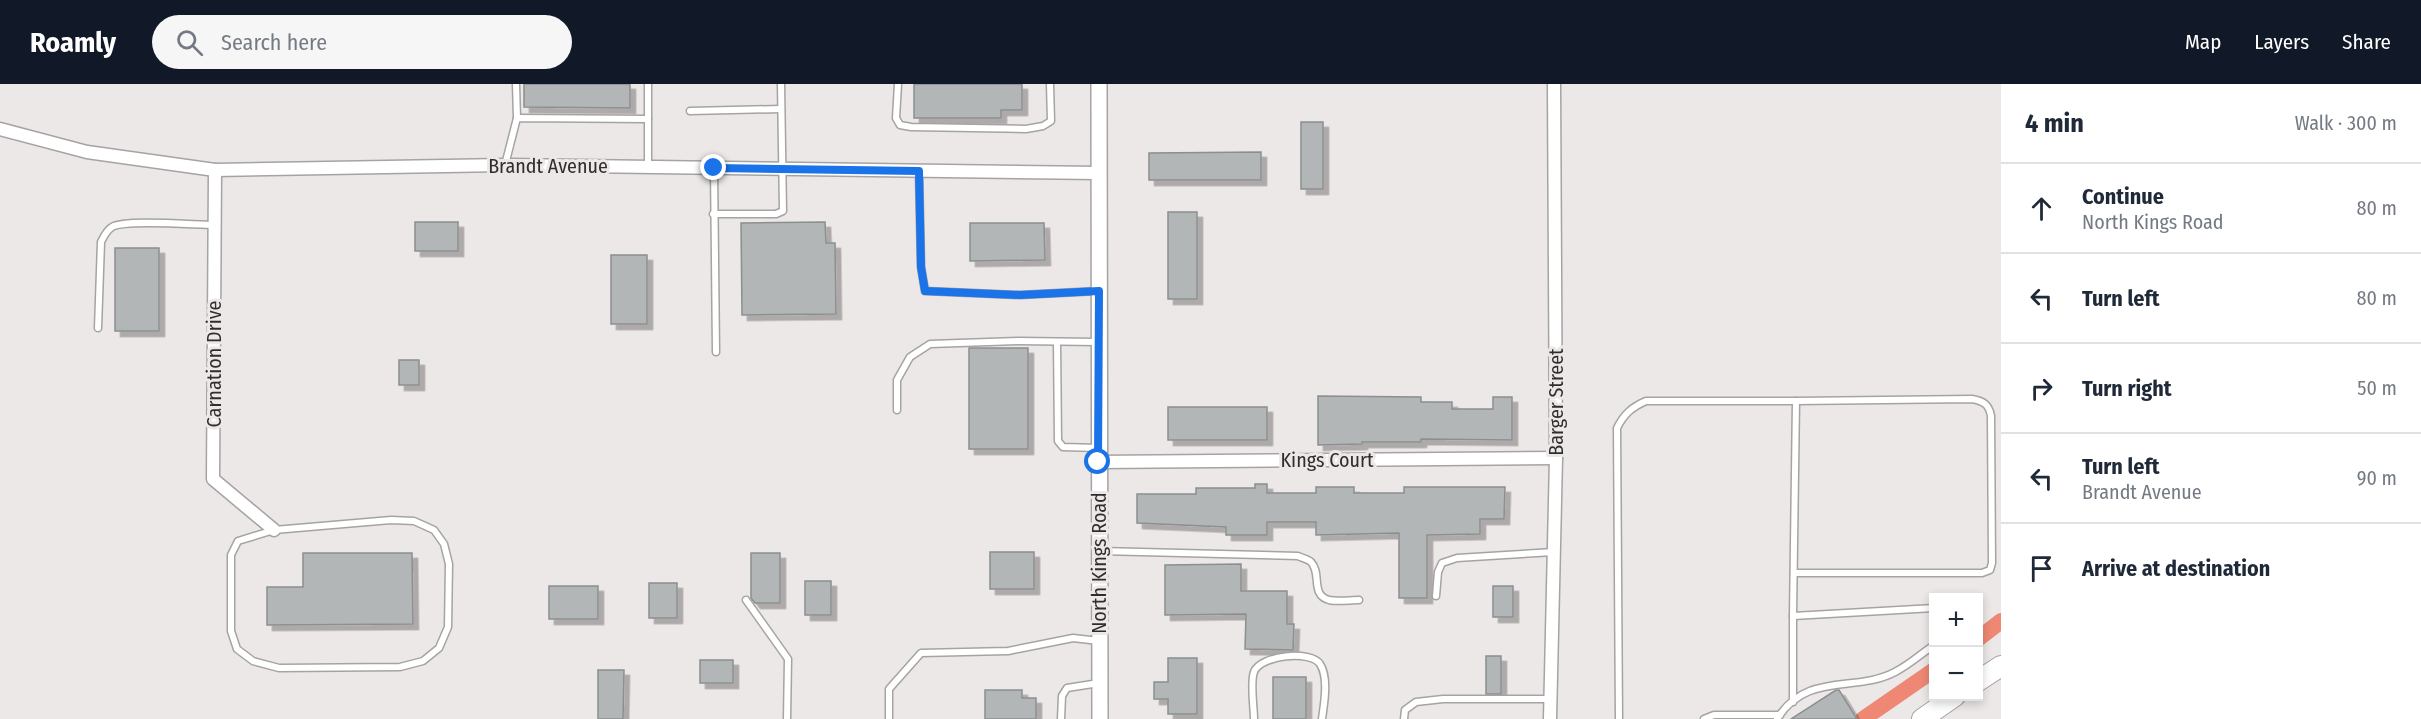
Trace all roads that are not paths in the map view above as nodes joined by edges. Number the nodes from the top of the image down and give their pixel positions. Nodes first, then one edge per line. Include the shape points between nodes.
1 (516, 84) edge
2 (648, 84) edge
3 (781, 84) edge
4 (898, 84) edge
5 (1050, 84) edge
6 (1099, 84) edge
7 (1554, 84) edge
8 (781, 109) junction
9 (690, 111) dead end
10 (517, 118) junction
11 (648, 119) junction
12 (0, 129) edge
13 (504, 165) junction
14 (648, 167) junction
15 (714, 168) junction
16 (783, 169) junction
17 (215, 170) junction
18 (919, 171) junction
19 (1099, 173) junction
20 (713, 214) junction
21 (215, 225) junction
22 (1099, 291) junction
23 (98, 328) dead end
24 (1057, 342) junction
25 (1099, 342) junction
26 (716, 352) dead end
27 (1796, 401) junction
28 (897, 410) dead end
29 (1098, 455) junction
30 (1556, 458) junction
31 (274, 530) junction
32 (1099, 551) junction
33 (1554, 552) junction
34 (1794, 573) junction
35 (1436, 596) dead end
36 (746, 600) dead end
37 (1359, 600) dead end
38 (1929, 608) edge
39 (1793, 616) junction
40 (1099, 641) junction
41 (1931, 647) edge
42 (2001, 666) edge
43 (1983, 678) edge
44 (1100, 683) junction
45 (1551, 699) junction
46 (1949, 701) edge
47 (1793, 702) junction
48 (1779, 717) edge
49 (787, 719) edge
50 (889, 719) edge
51 (1061, 719) edge
52 (1100, 719) edge
53 (1254, 719) edge
54 (1322, 719) edge
55 (1404, 719) edge
56 (1550, 719) edge
57 (1619, 719) edge
58 (1704, 719) edge
59 (1922, 719) edge

1 - 10 lane
2 - 11 lane
3 - 8 lane
4 - 5 lane via 896,118 900,125 1026,129 1051,121
6 - 19 street, North Kings Road
7 - 30 street, Barger Street
8 - 9 lane
8 - 16 lane
10 - 11 lane
10 - 13 lane
11 - 14 lane
12 - 17 street, Brandt Avenue via 87,152
13 - 14 street, Brandt Avenue
13 - 17 street, Brandt Avenue
14 - 15 street, Brandt Avenue
15 - 16 street, Brandt Avenue
15 - 20 lane
16 - 18 street, Brandt Avenue
16 - 20 lane via 783,211
17 - 21 street, Carnation Drive
18 - 19 street, Brandt Avenue
18 - 22 lane via 925,291 1020,295
19 - 22 street, North Kings Road
20 - 26 lane
21 - 23 lane via 113,226 101,242
21 - 31 street, Carnation Drive via 213,479
22 - 25 street, North Kings Road
24 - 25 lane
24 - 28 lane via 930,344 910,357 897,380
24 - 29 lane via 1058,441 1063,447
25 - 29 street, North Kings Road
27 - 34 lane
27 - 34 lane via 1982,401 1991,416 1992,563 1990,570 1982,573
27 - 57 lane via 1646,401 1623,416 1617,428
29 - 30 street, Kings Court
29 - 32 street, North Kings Road
30 - 33 street, Barger Street
31 - 31 lane via 238,541 231,555 231,631 237,649 253,661 279,669 400,667 423,661 440,648 447,627 449,564 444,544 434,530 414,521 391,520
32 - 37 lane via 1298,556 1311,561 1322,596 1330,600
32 - 40 street, North Kings Road
33 - 35 lane via 1457,558 1442,563
33 - 45 street, Barger Street
34 - 39 lane
36 - 49 lane via 788,659
38 - 39 lane
39 - 47 lane
40 - 44 street, North Kings Road
40 - 50 lane via 1072,638 1008,651 921,653 889,689
41 - 47 lane via 1895,672 1810,689
42 - 43 main road
44 - 51 lane via 1067,688 1062,696
44 - 52 street, North Kings Road
45 - 55 lane via 1416,702 1405,710
45 - 56 street, Barger Street
46 - 59 main road
47 - 48 lane
48 - 58 lane via 1714,715
53 - 54 lane via 1253,673 1260,664 1272,657 1312,657 1324,674

